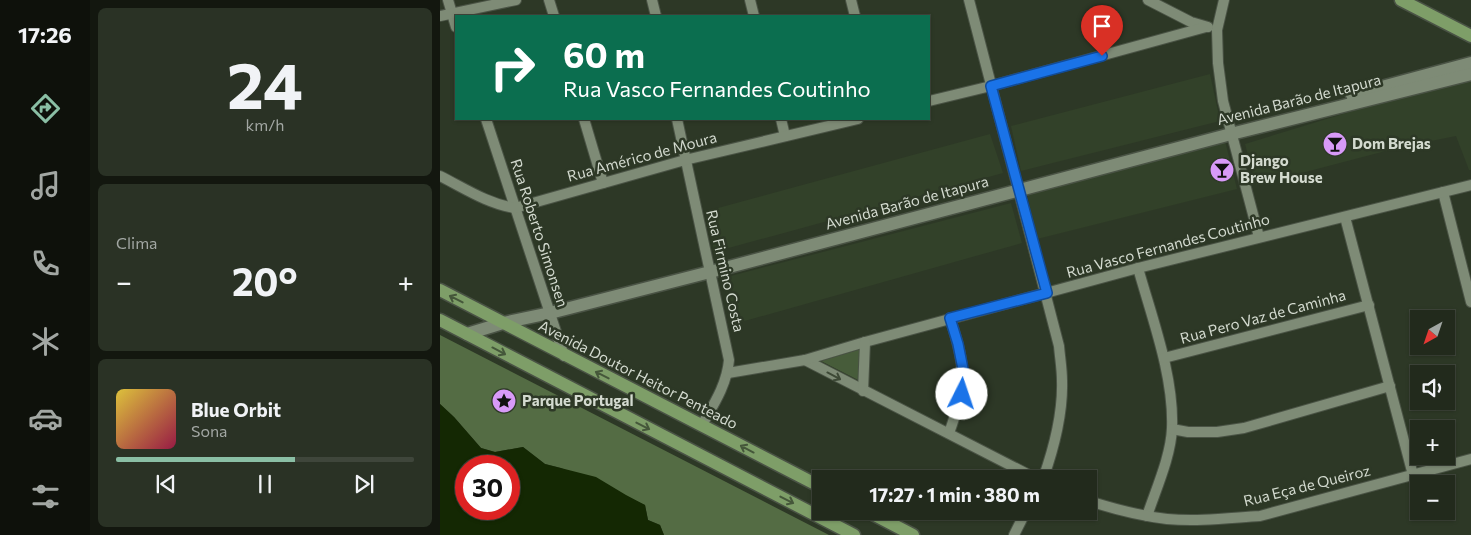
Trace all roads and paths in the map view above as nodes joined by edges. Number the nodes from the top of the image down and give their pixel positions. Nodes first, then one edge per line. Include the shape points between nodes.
1 (448, 0) edge
2 (516, 0) edge
3 (549, 0) edge
4 (652, 0) edge
5 (750, 0) edge
6 (852, 0) edge
7 (969, 0) edge
8 (1148, 0) edge
9 (1224, 0) edge
10 (1401, 0) edge
11 (452, 14) junction
12 (554, 15) edge
13 (656, 15) edge
14 (754, 15) edge
15 (856, 15) edge
16 (440, 16) edge
17 (455, 24) edge
18 (1206, 27) junction
19 (1217, 30) junction
20 (1471, 36) edge
21 (1471, 63) edge
22 (1471, 74) edge
23 (991, 86) junction
24 (930, 102) edge
25 (486, 120) edge
26 (584, 120) edge
27 (677, 120) edge
28 (781, 120) edge
29 (854, 120) edge
30 (1230, 131) junction
31 (785, 136) junction
32 (685, 160) junction
33 (440, 176) edge
34 (603, 183) junction
35 (1471, 185) edge
36 (1017, 187) junction
37 (1443, 192) junction
38 (515, 208) junction
39 (1345, 217) junction
40 (1259, 238) junction
41 (709, 268) junction
42 (1138, 268) junction
43 (440, 290) edge
44 (1047, 293) junction
45 (1471, 302) edge
46 (1369, 304) junction
47 (474, 308) junction
48 (548, 309) junction
49 (950, 318) junction
50 (440, 320) edge
51 (503, 323) junction
52 (467, 334) junction
53 (865, 342) junction
54 (564, 356) junction
55 (1164, 358) junction
56 (804, 360) junction
57 (728, 373) junction
58 (1390, 386) junction
59 (863, 391) junction
60 (702, 425) junction
61 (1172, 429) junction
62 (949, 433) junction
63 (1471, 459) edge
64 (1020, 470) edge
65 (1046, 470) edge
66 (1413, 475) joint
67 (1410, 476) edge
68 (812, 482) edge
69 (1097, 503) edge
70 (1147, 516) junction
71 (885, 520) edge
72 (1022, 520) edge
73 (854, 535) edge
74 (913, 535) edge
75 (1014, 535) edge

1 - 11 street
2 - 11 street
3 - 12 street
4 - 13 street
5 - 14 street
6 - 15 street
7 - 23 street
8 - 18 street
9 - 19 street
10 - 20 main road
11 - 16 street
11 - 17 street
18 - 19 street
18 - 23 street
19 - 30 street via 1218,63
21 - 30 main road, Avenida Barão de Itapura
22 - 30 main road, Avenida Barão de Itapura
23 - 24 street
23 - 36 street
25 - 38 street, Rua Roberto Simonsen
26 - 34 street
27 - 32 street, Rua Firmino Costa
28 - 31 street
29 - 31 street, Rua Américo de Moura
30 - 36 main road, Avenida Barão de Itapura
30 - 40 street
31 - 32 street, Rua Américo de Moura
32 - 34 street, Rua Américo de Moura
32 - 41 street, Rua Firmino Costa
33 - 38 street via 482,198
34 - 38 street, Rua Américo de Moura
35 - 37 street, Rua Vasco Fernandes Coutinho
36 - 41 main road, Avenida Barão de Itapura
36 - 44 street
37 - 39 street, Rua Vasco Fernandes Coutinho
37 - 45 street
38 - 48 street, Rua Roberto Simonsen
39 - 40 street, Rua Vasco Fernandes Coutinho
39 - 46 street
40 - 42 street, Rua Vasco Fernandes Coutinho
41 - 48 main road, Avenida Barão de Itapura
41 - 57 street, Rua Firmino Costa via 728,350
42 - 44 street, Rua Vasco Fernandes Coutinho
42 - 55 street
47 -> 43 main road, Avenida Doutor Heitor Penteado
44 - 49 street, Rua Vasco Fernandes Coutinho
44 - 65 street via 1059,346 1062,382 1058,424
46 - 55 street, Rua Pero Vaz de Caminha
46 - 58 street
47 - 48 main road, Avenida Barão de Itapura via 494,315
47 - 51 main road, Avenida Doutor Heitor Penteado
48 - 51 main road, Avenida Barão de Itapura
48 - 54 street, Rua Roberto Simonsen
49 - 53 street, Rua Vasco Fernandes Coutinho
49 - 62 street via 963,369 962,394
50 - 52 main road
51 - 52 main road, Avenida Barão de Itapura
51 - 54 main road, Avenida Doutor Heitor Penteado
52 -> 73 main road
53 - 56 street, Rua Vasco Fernandes Coutinho
53 - 59 street
60 -> 54 main road, Avenida Doutor Heitor Penteado
55 - 61 street
56 - 57 street, Rua Vasco Fernandes Coutinho
56 -> 59 street
57 - 60 street, Rua Firmino Costa
58 - 61 street via 1244,428 1217,432
58 - 66 street
59 - 62 street
68 -> 60 main road, Avenida Doutor Heitor Penteado
61 - 70 street
62 - 64 street
63 - 66 street, Rua Eça de Queiroz
67 - 70 street, Rua Eça de Queiroz via 1260,516 1189,520
69 - 70 street, Rua Eça de Queiroz
71 - 74 main road
72 - 75 street

